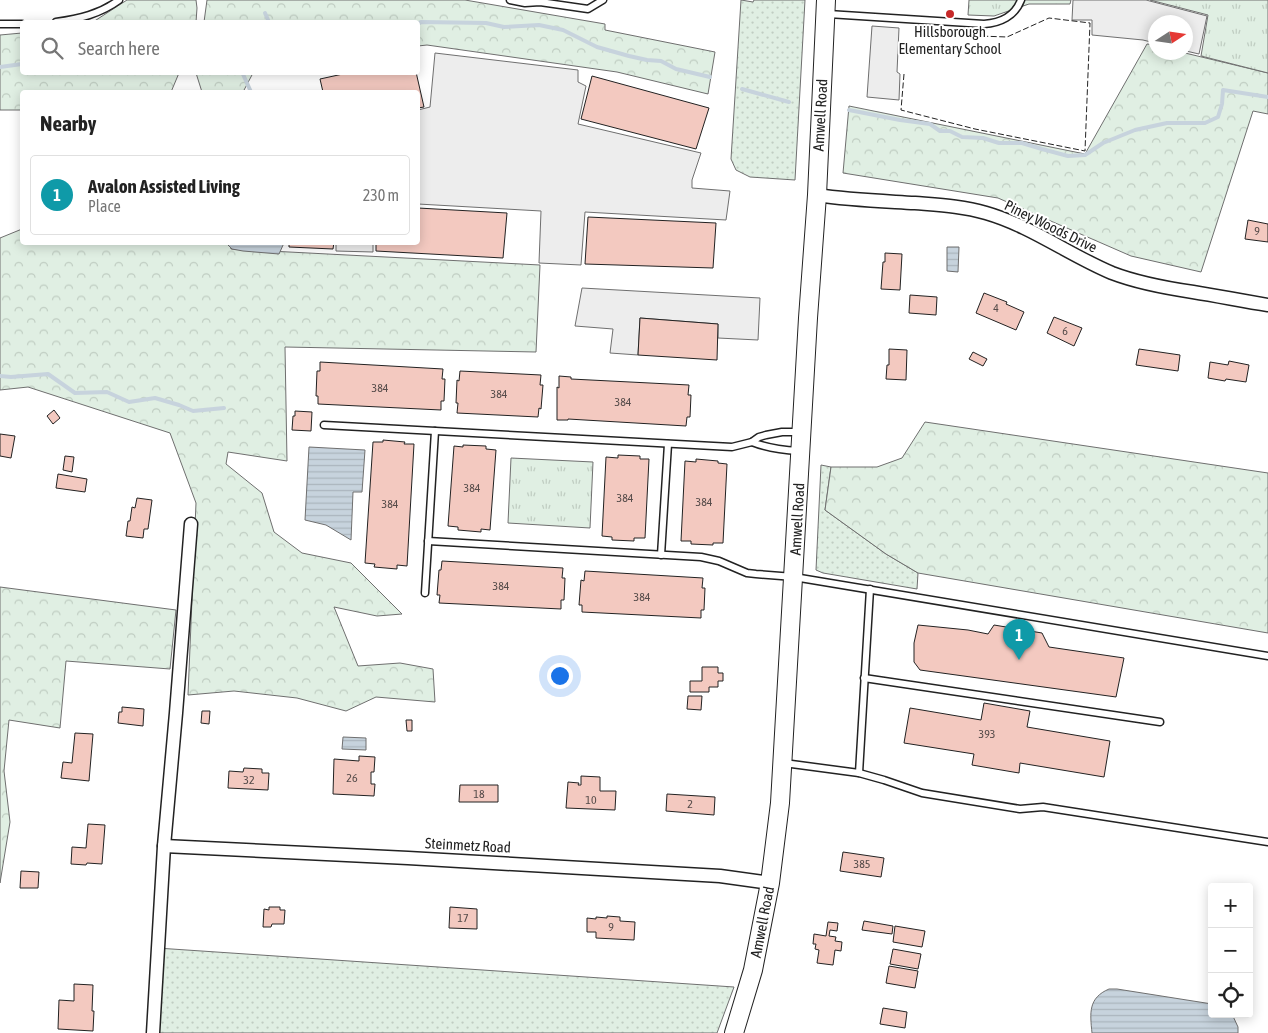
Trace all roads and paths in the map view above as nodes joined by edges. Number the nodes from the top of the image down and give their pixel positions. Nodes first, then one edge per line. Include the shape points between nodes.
1 (119, 0) edge
2 (510, 0) edge
3 (603, 0) edge
4 (1021, 0) edge
5 (826, 7) edge
6 (70, 20) edge
7 (0, 24) edge
8 (20, 24) edge
9 (816, 195) junction
10 (1268, 305) edge
11 (324, 425) dead end
12 (435, 431) junction
13 (802, 432) junction
14 (752, 442) junction
15 (668, 444) junction
16 (801, 451) junction
17 (191, 524) dead end
18 (428, 541) junction
19 (661, 555) junction
20 (794, 577) junction
21 (870, 589) junction
22 (425, 593) dead end
23 (1268, 656) edge
24 (864, 678) junction
25 (1160, 722) dead end
26 (783, 763) junction
27 (859, 774) junction
28 (1268, 842) edge
29 (164, 846) junction
30 (770, 883) junction
31 (153, 1033) edge
32 (734, 1033) edge

1 - 6 lane via 96,14
2 - 3 lane via 588,9
4 - 5 lane via 1015,10 994,24
5 - 9 main road, Amwell Road
7 - 8 lane
9 - 10 street, Piney Woods Drive via 972,209 1038,234 1114,274 1169,288
9 - 13 main road, Amwell Road
11 - 12 lane
12 - 15 lane
12 - 18 lane
13 - 14 lane via 766,435
13 - 16 main road, Amwell Road
14 - 15 lane via 732,447
14 - 16 lane via 776,449
15 - 19 lane
16 - 20 main road, Amwell Road
17 - 29 street
18 - 19 lane
18 - 22 lane
19 - 20 lane via 700,557 747,573
20 - 21 lane
20 - 26 main road, Amwell Road
21 - 23 lane
21 - 24 lane
24 - 25 lane
24 - 27 lane
26 - 27 lane
26 - 30 main road, Amwell Road
27 - 28 lane via 922,793 1020,809 1044,807
29 - 30 street, Steinmetz Road via 720,876
29 - 31 street
30 - 32 main road, Amwell Road via 752,970

